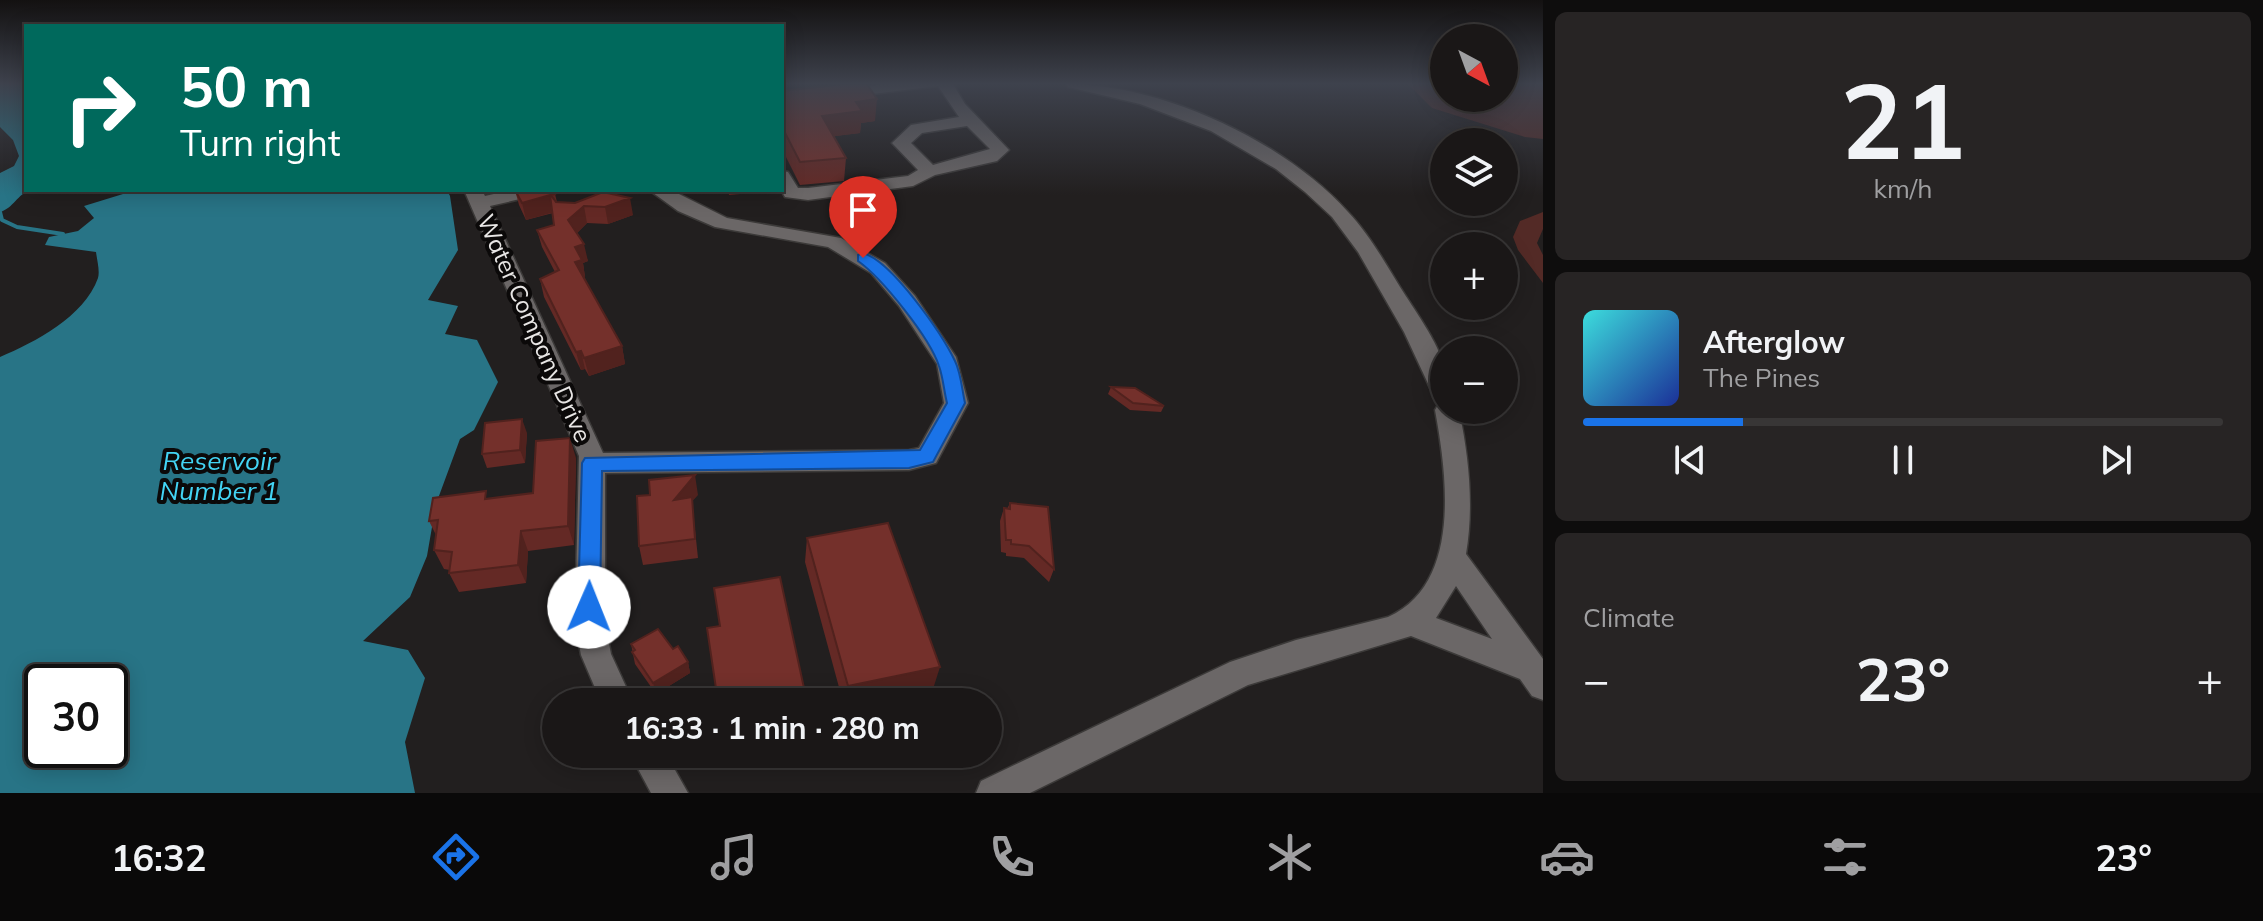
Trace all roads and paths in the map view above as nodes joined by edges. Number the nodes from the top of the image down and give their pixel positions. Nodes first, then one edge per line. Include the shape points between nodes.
1 (965, 121) edge
2 (972, 121) edge
3 (1199, 121) edge
4 (929, 171) junction
5 (784, 179) edge
6 (515, 192) edge
7 (661, 192) edge
8 (476, 196) edge
9 (1430, 361) edge
10 (1449, 424) edge
11 (592, 463) junction
12 (1452, 558) junction
13 (1411, 622) junction
14 (1536, 677) edge
15 (611, 688) edge
16 (656, 768) edge
17 (671, 793) edge
18 (993, 793) edge

1 - 4 street via 917,129 901,143
2 - 4 street via 1000,150 991,157
3 - 9 street via 1249,145 1337,212 1374,259
4 - 5 street via 913,181 808,194 792,193
6 - 8 street
7 - 11 street via 722,223 834,242 878,268 948,363 956,403 927,456 909,460
8 - 11 street, Water Company Drive via 586,437
10 - 12 street via 1455,466
11 - 15 street, Water Company Drive via 590,623 596,655
12 - 13 street via 1442,586
12 - 14 street
13 - 14 street
13 - 18 street via 1216,683
16 - 17 street

